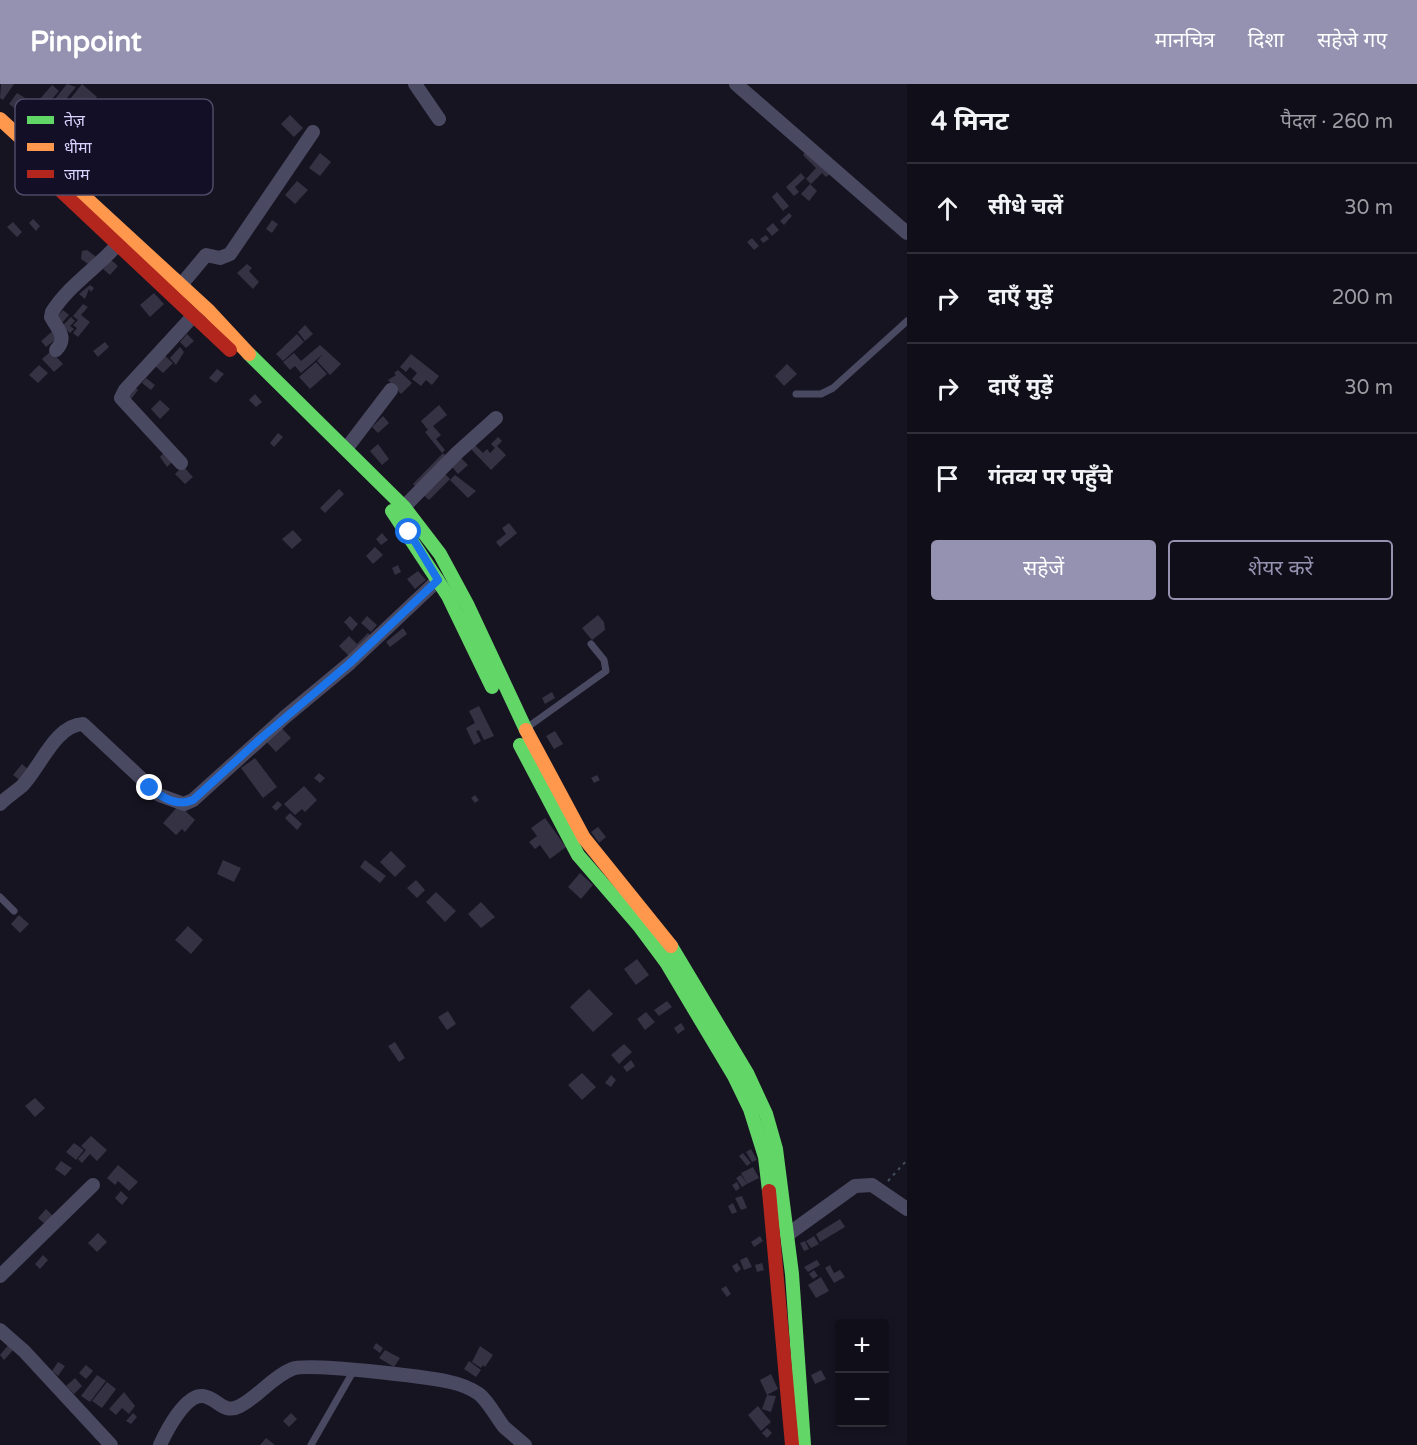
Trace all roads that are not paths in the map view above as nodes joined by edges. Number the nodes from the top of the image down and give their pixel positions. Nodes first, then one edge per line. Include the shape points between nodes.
1 (415, 84) edge
2 (736, 84) edge
3 (0, 119) edge
4 (439, 119) dead end
5 (313, 132) dead end
6 (15, 133) edge
7 (0, 136) edge
8 (15, 150) edge
9 (63, 195) edge
10 (83, 195) edge
11 (907, 232) edge
12 (117, 245) junction
13 (181, 285) junction
14 (194, 315) junction
15 (907, 321) edge
16 (56, 350) dead end
17 (391, 390) dead end
18 (796, 394) dead end
19 (496, 418) dead end
20 (346, 449) junction
21 (181, 463) dead end
22 (404, 507) junction
23 (438, 580) junction
24 (591, 644) dead end
25 (525, 729) junction
26 (0, 804) edge
27 (0, 897) edge
28 (14, 911) dead end
29 (93, 1185) dead end
30 (907, 1209) edge
31 (787, 1235) junction
32 (0, 1276) edge
33 (0, 1330) edge
34 (354, 1371) junction
35 (111, 1445) edge
36 (160, 1445) edge
37 (311, 1445) edge
38 (525, 1445) edge
39 (792, 1445) edge
40 (804, 1445) edge

1 - 4 street
2 - 11 street
3 - 6 street
5 - 13 street via 230,254 220,258 206,255
7 - 8 street
9 - 12 street
10 - 13 street
12 - 14 street
12 - 16 street via 52,312 62,335
13 - 20 street
14 - 21 street via 121,398
14 - 23 street via 392,511
15 - 18 lane via 833,388 821,394
17 - 20 street
19 - 22 street
20 - 22 street
22 - 25 street via 426,533 458,587
23 - 26 street via 193,800 184,804 159,795 92,730 75,724 22,785
23 - 39 street via 578,855 666,962 750,1109 765,1157
24 - 25 lane via 604,660 606,671
25 - 31 street via 584,838 653,920 747,1073 771,1129
27 - 28 lane
29 - 32 street
30 - 31 street via 864,1184 855,1186
31 - 40 street
33 - 35 street
34 - 36 street via 305,1365 293,1368 231,1409 199,1396 175,1417
34 - 37 lane
34 - 38 street via 465,1386 482,1396 505,1428

